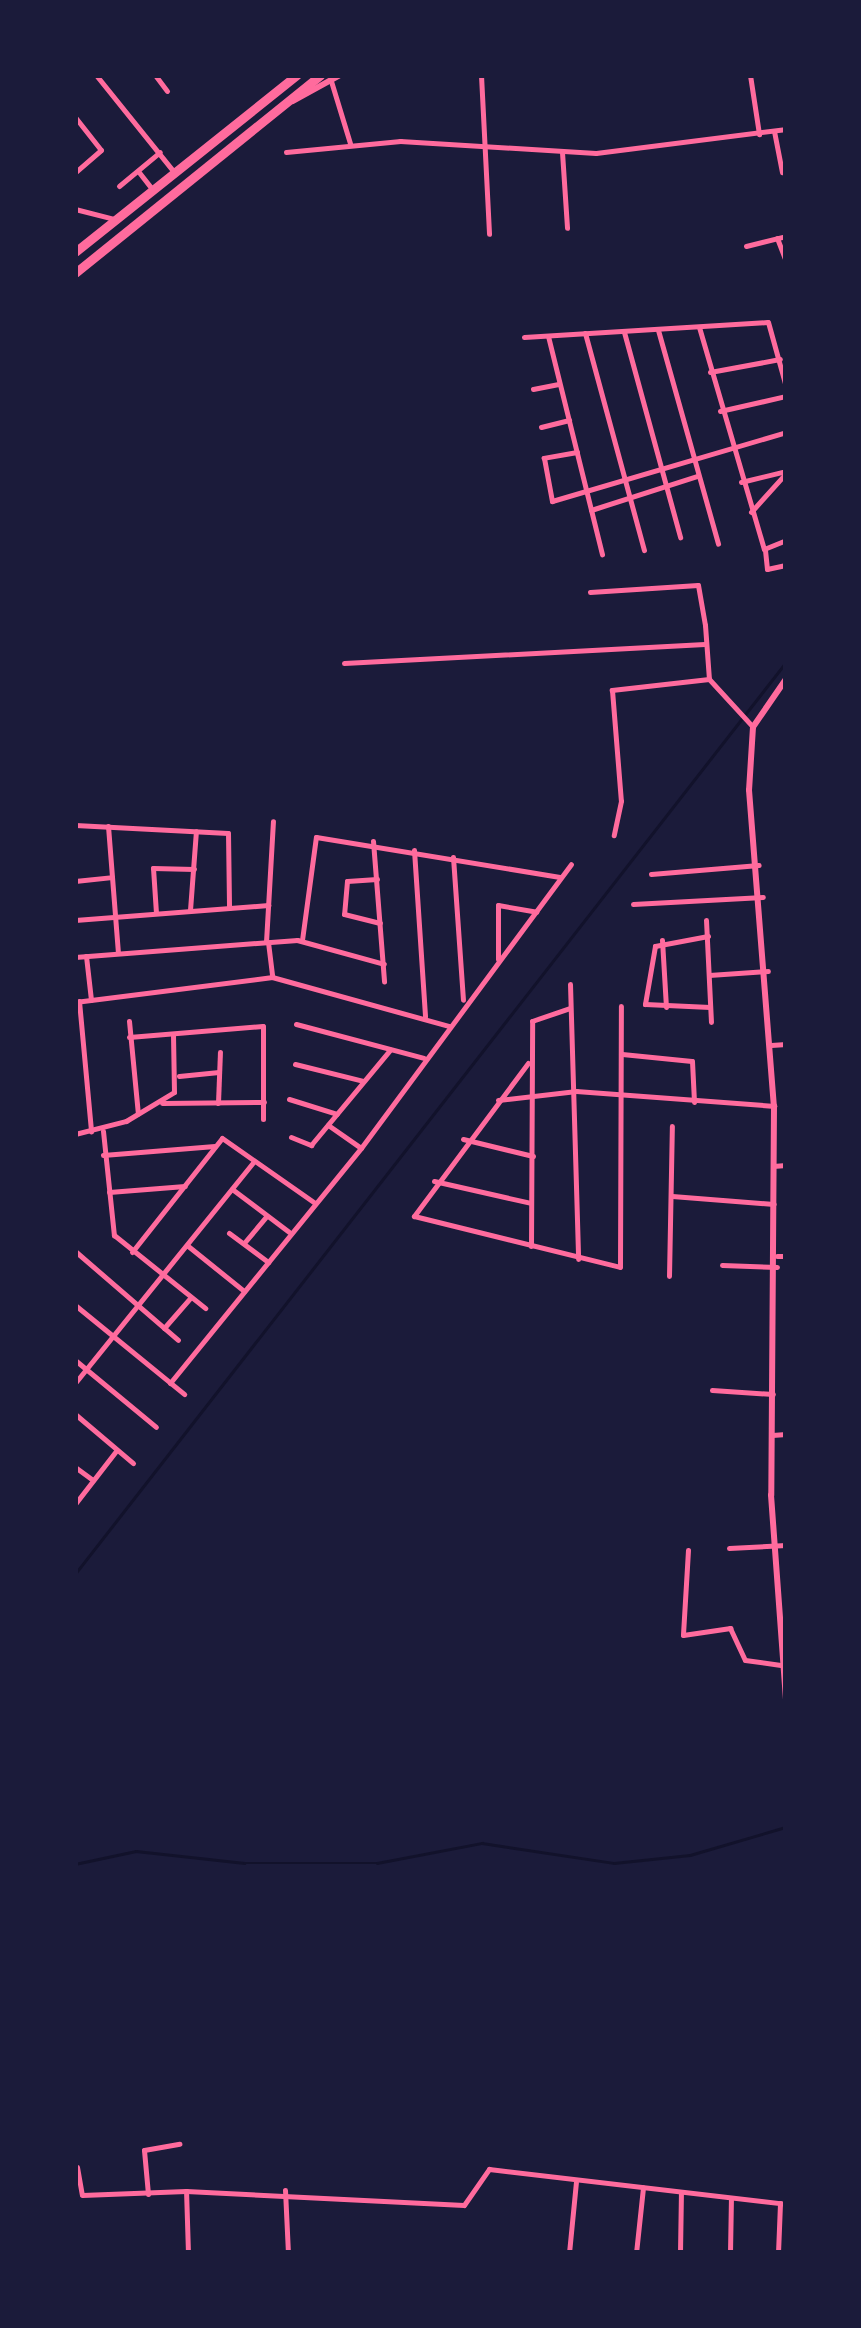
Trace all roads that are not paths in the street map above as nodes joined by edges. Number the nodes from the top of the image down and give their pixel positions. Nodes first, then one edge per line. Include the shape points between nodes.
1 (96, 75) edge
2 (155, 75) edge
3 (294, 75) edge
4 (320, 75) edge
5 (340, 75) edge
6 (481, 75) edge
7 (750, 75) edge
8 (332, 82) junction
9 (168, 90) dead end
10 (277, 108) junction
11 (75, 117) edge
12 (786, 130) edge
13 (774, 131) junction
14 (759, 134) junction
15 (350, 143) junction
16 (486, 145) junction
17 (160, 152) junction
18 (286, 152) dead end
19 (562, 152) junction
20 (138, 171) junction
21 (174, 172) junction
22 (782, 172) dead end
23 (75, 173) edge
24 (119, 186) dead end
25 (152, 189) junction
26 (75, 209) edge
27 (117, 219) junction
28 (567, 228) dead end
29 (489, 234) dead end
30 (786, 236) edge
31 (777, 238) junction
32 (746, 246) dead end
33 (75, 252) edge
34 (786, 262) edge
35 (75, 273) edge
36 (699, 327) junction
37 (658, 330) junction
38 (624, 332) junction
39 (585, 333) junction
40 (548, 336) junction
41 (524, 337) dead end
42 (780, 359) junction
43 (710, 372) junction
44 (560, 384) junction
45 (786, 387) edge
46 (533, 388) dead end
47 (786, 396) edge
48 (720, 411) junction
49 (570, 420) junction
50 (542, 427) dead end
51 (786, 432) edge
52 (576, 452) junction
53 (732, 453) junction
54 (692, 462) junction
55 (658, 470) junction
56 (786, 472) edge
57 (696, 476) junction
58 (622, 482) junction
59 (741, 482) junction
60 (662, 487) junction
61 (587, 493) junction
62 (628, 498) junction
63 (591, 510) junction
64 (751, 512) junction
65 (680, 537) dead end
66 (718, 544) dead end
67 (784, 545) edge
68 (644, 550) dead end
69 (765, 550) junction
70 (602, 554) dead end
71 (786, 566) edge
72 (590, 592) dead end
73 (704, 644) junction
74 (344, 663) dead end
75 (709, 679) junction
76 (786, 679) edge
77 (749, 725) junction
78 (274, 821) dead end
79 (75, 825) edge
80 (108, 826) junction
81 (196, 831) junction
82 (614, 835) dead end
83 (374, 841) junction
84 (414, 850) junction
85 (452, 857) junction
86 (571, 864) dead end
87 (758, 865) junction
88 (194, 868) junction
89 (651, 874) dead end
90 (112, 877) junction
91 (560, 878) junction
92 (377, 879) junction
93 (75, 880) edge
94 (764, 896) junction
95 (268, 904) junction
96 (634, 904) dead end
97 (228, 908) junction
98 (190, 910) junction
99 (536, 912) junction
100 (156, 913) junction
101 (115, 916) junction
102 (75, 920) edge
103 (706, 920) dead end
104 (380, 922) junction
105 (708, 936) junction
106 (302, 940) junction
107 (662, 940) junction
108 (267, 942) junction
109 (118, 953) junction
110 (86, 956) junction
111 (75, 958) edge
112 (498, 962) junction
113 (384, 964) junction
114 (768, 971) junction
115 (709, 975) junction
116 (272, 977) junction
117 (384, 982) dead end
118 (570, 984) dead end
119 (91, 1000) junction
120 (77, 1002) edge
121 (464, 1003) junction
122 (621, 1006) dead end
123 (666, 1007) junction
124 (710, 1007) junction
125 (570, 1008) junction
126 (424, 1017) junction
127 (128, 1021) dead end
128 (711, 1022) dead end
129 (296, 1024) dead end
130 (448, 1026) junction
131 (173, 1035) junction
132 (129, 1037) junction
133 (771, 1044) junction
134 (786, 1044) edge
135 (79, 1047) edge
136 (390, 1050) junction
137 (220, 1052) dead end
138 (621, 1054) junction
139 (425, 1059) junction
140 (528, 1063) junction
141 (294, 1064) dead end
142 (219, 1072) junction
143 (179, 1076) junction
144 (363, 1081) junction
145 (87, 1088) junction
146 (75, 1090) edge
147 (576, 1091) junction
148 (532, 1092) junction
149 (618, 1097) junction
150 (288, 1099) dead end
151 (496, 1101) junction
152 (161, 1102) junction
153 (264, 1102) junction
154 (694, 1102) junction
155 (218, 1103) junction
156 (774, 1106) junction
157 (138, 1114) junction
158 (337, 1114) junction
159 (263, 1119) dead end
160 (328, 1125) junction
161 (672, 1126) dead end
162 (103, 1131) junction
163 (91, 1132) junction
164 (75, 1134) edge
165 (291, 1137) dead end
166 (463, 1139) junction
167 (215, 1146) junction
168 (361, 1148) junction
169 (103, 1155) junction
170 (533, 1156) junction
171 (254, 1161) junction
172 (786, 1165) edge
173 (773, 1166) junction
174 (434, 1181) junction
175 (185, 1186) junction
176 (232, 1189) junction
177 (108, 1192) junction
178 (672, 1196) junction
179 (316, 1203) junction
180 (531, 1204) junction
181 (776, 1204) junction
182 (266, 1216) junction
183 (229, 1233) dead end
184 (290, 1233) junction
185 (244, 1243) junction
186 (188, 1246) junction
187 (531, 1246) junction
188 (75, 1252) edge
189 (132, 1252) junction
190 (781, 1256) edge
191 (578, 1259) junction
192 (268, 1262) junction
193 (722, 1265) dead end
194 (777, 1267) junction
195 (669, 1276) dead end
196 (163, 1278) junction
197 (244, 1291) junction
198 (190, 1298) junction
199 (75, 1305) edge
200 (139, 1306) junction
201 (205, 1308) dead end
202 (164, 1328) junction
203 (113, 1338) junction
204 (178, 1340) dead end
205 (75, 1360) edge
206 (87, 1369) junction
207 (75, 1383) edge
208 (170, 1384) junction
209 (712, 1390) dead end
210 (184, 1394) dead end
211 (773, 1394) junction
212 (75, 1414) edge
213 (156, 1427) dead end
214 (786, 1434) edge
215 (772, 1436) junction
216 (116, 1450) junction
217 (132, 1463) dead end
218 (75, 1466) edge
219 (93, 1480) junction
220 (75, 1504) edge
221 (786, 1545) edge
222 (773, 1546) junction
223 (729, 1548) dead end
224 (688, 1550) dead end
225 (782, 1665) junction
226 (786, 1700) edge
227 (179, 2144) dead end
228 (77, 2167) edge
229 (576, 2182) junction
230 (644, 2187) junction
231 (285, 2190) junction
232 (186, 2191) junction
233 (681, 2192) junction
234 (148, 2194) junction
235 (732, 2198) junction
236 (783, 2204) edge
237 (188, 2253) edge
238 (288, 2253) edge
239 (569, 2253) edge
240 (636, 2253) edge
241 (680, 2253) edge
242 (730, 2253) edge
243 (778, 2253) edge

1 - 17 street
2 - 9 street
3 - 21 highway
4 - 10 highway
5 - 8 street
6 - 16 street
7 - 14 street
8 - 10 street
8 - 15 street
10 - 35 highway
11 - 23 street via 100,150
12 - 13 street
13 - 14 street
13 - 22 street
14 - 19 street
15 - 16 street
15 - 18 street
16 - 19 street
16 - 29 street
17 - 20 street
17 - 21 street
19 - 28 street
20 - 24 street
20 - 25 street
21 - 25 highway
25 - 27 highway
26 - 27 street
27 - 33 highway
30 - 31 street
31 - 32 street
31 - 34 street
36 - 37 street
36 - 42 street via 768,322
36 - 43 street
37 - 38 street
37 - 54 street
38 - 39 street
38 - 55 street
39 - 40 street
39 - 58 street
40 - 41 street
40 - 44 street
42 - 43 street
42 - 45 street
43 - 48 street
44 - 46 street
44 - 49 street
47 - 48 street
48 - 53 street
49 - 50 street
49 - 52 street
51 - 53 street
52 - 61 street
52 - 61 street via 544,458 550,500
53 - 54 street
53 - 59 street
54 - 55 street
54 - 57 street
55 - 58 street
55 - 60 street
56 - 59 street
56 - 64 street
57 - 60 street
57 - 66 street
58 - 61 street
58 - 62 street
59 - 64 street
60 - 62 street
60 - 65 street
61 - 63 street
62 - 63 street
62 - 68 street
63 - 70 street
64 - 69 street
67 - 69 street
69 - 71 street via 767,569
72 - 73 street via 698,584
73 - 74 street
73 - 75 street
75 - 77 street via 734,716
75 - 82 street via 612,690 621,801
76 - 77 street
77 - 87 street
78 - 95 street
79 - 80 street
80 - 81 street
80 - 90 street
81 - 88 street
81 - 97 street via 232,836
83 - 84 street
83 - 92 street
83 - 106 street via 312,838
84 - 85 street
84 - 126 street
85 - 91 street
85 - 121 street
86 - 91 street
87 - 89 street
87 - 94 street
88 - 98 street
88 - 100 street via 153,868
90 - 93 street
90 - 101 street
91 - 99 street
92 - 104 street
92 - 104 street via 349,879 344,914
94 - 96 street
94 - 114 street
95 - 97 street
95 - 108 street
97 - 98 street
98 - 100 street
99 - 112 street
99 - 112 street via 498,905
100 - 101 street
101 - 102 street
101 - 109 street
103 - 105 street
104 - 113 street
105 - 107 street
105 - 115 street
106 - 108 street
106 - 113 street
107 - 123 street
107 - 123 street via 645,1004
108 - 109 street
108 - 116 street
109 - 110 street
110 - 111 street
110 - 119 street
112 - 121 street
113 - 117 street
114 - 115 street
114 - 133 street
115 - 124 street
116 - 119 street
116 - 126 street
118 - 125 street
119 - 120 street
120 - 135 street
121 - 130 street
122 - 138 street
123 - 124 street
124 - 128 street
125 - 140 street via 534,1018
125 - 147 street
126 - 130 street
127 - 132 street
129 - 136 street
130 - 139 street
131 - 132 street
131 - 143 street
131 - 153 street via 263,1026
132 - 157 street
133 - 134 street
133 - 156 street
135 - 145 street
136 - 139 street
136 - 144 street
137 - 142 street
138 - 149 street
138 - 154 street via 692,1061
139 - 168 street
140 - 148 street
140 - 151 street
141 - 144 street
142 - 143 street
142 - 155 street
143 - 152 street
144 - 158 street
145 - 146 street
145 - 163 street
147 - 148 street
147 - 149 street
147 - 191 street
148 - 151 street
148 - 170 street
149 - 154 street
149 - 191 street via 622,1265
150 - 158 street
151 - 166 street
152 - 155 street
152 - 157 street
153 - 155 street
153 - 159 street
154 - 156 street
156 - 173 street
157 - 162 street
158 - 160 street
160 - 165 street via 311,1146
160 - 168 street
161 - 178 street
162 - 163 street
162 - 169 street
163 - 164 street
166 - 170 street
166 - 174 street
167 - 169 street
167 - 171 street via 225,1138
167 - 175 street
168 - 179 street
169 - 177 street
170 - 180 street
171 - 176 street
171 - 179 street
172 - 173 street
173 - 181 street
174 - 180 street
174 - 187 street via 415,1218
175 - 177 street
175 - 189 street
176 - 182 street
176 - 186 street
177 - 189 street via 112,1231
178 - 181 street
178 - 195 street
179 - 184 street
180 - 187 street
181 - 190 street
182 - 184 street
182 - 185 street
183 - 185 street
184 - 192 street
185 - 192 street
186 - 196 street
186 - 197 street
187 - 191 street
188 - 200 street
189 - 196 street
190 - 194 street
192 - 197 street
193 - 194 street
194 - 211 street
196 - 198 street
196 - 200 street
197 - 208 street
198 - 201 street
198 - 202 street
199 - 203 street
200 - 202 street
200 - 203 street
202 - 204 street
203 - 206 street
203 - 208 street
205 - 206 street
206 - 207 street
206 - 213 street
208 - 210 street
209 - 211 street
211 - 215 street
212 - 216 street
214 - 215 street
215 - 222 street
216 - 217 street
216 - 219 street
218 - 219 street
219 - 220 street
221 - 222 street
222 - 223 street
222 - 225 street
224 - 225 street via 683,1635 730,1628 745,1660
225 - 226 street
227 - 234 street via 144,2150
228 - 234 street via 82,2195
229 - 230 street
229 - 231 street via 489,2169 464,2205
229 - 239 street
230 - 233 street
230 - 240 street
231 - 232 street
231 - 238 street
232 - 234 street
232 - 237 street
233 - 235 street
233 - 241 street
235 - 236 street
235 - 242 street
236 - 243 street

